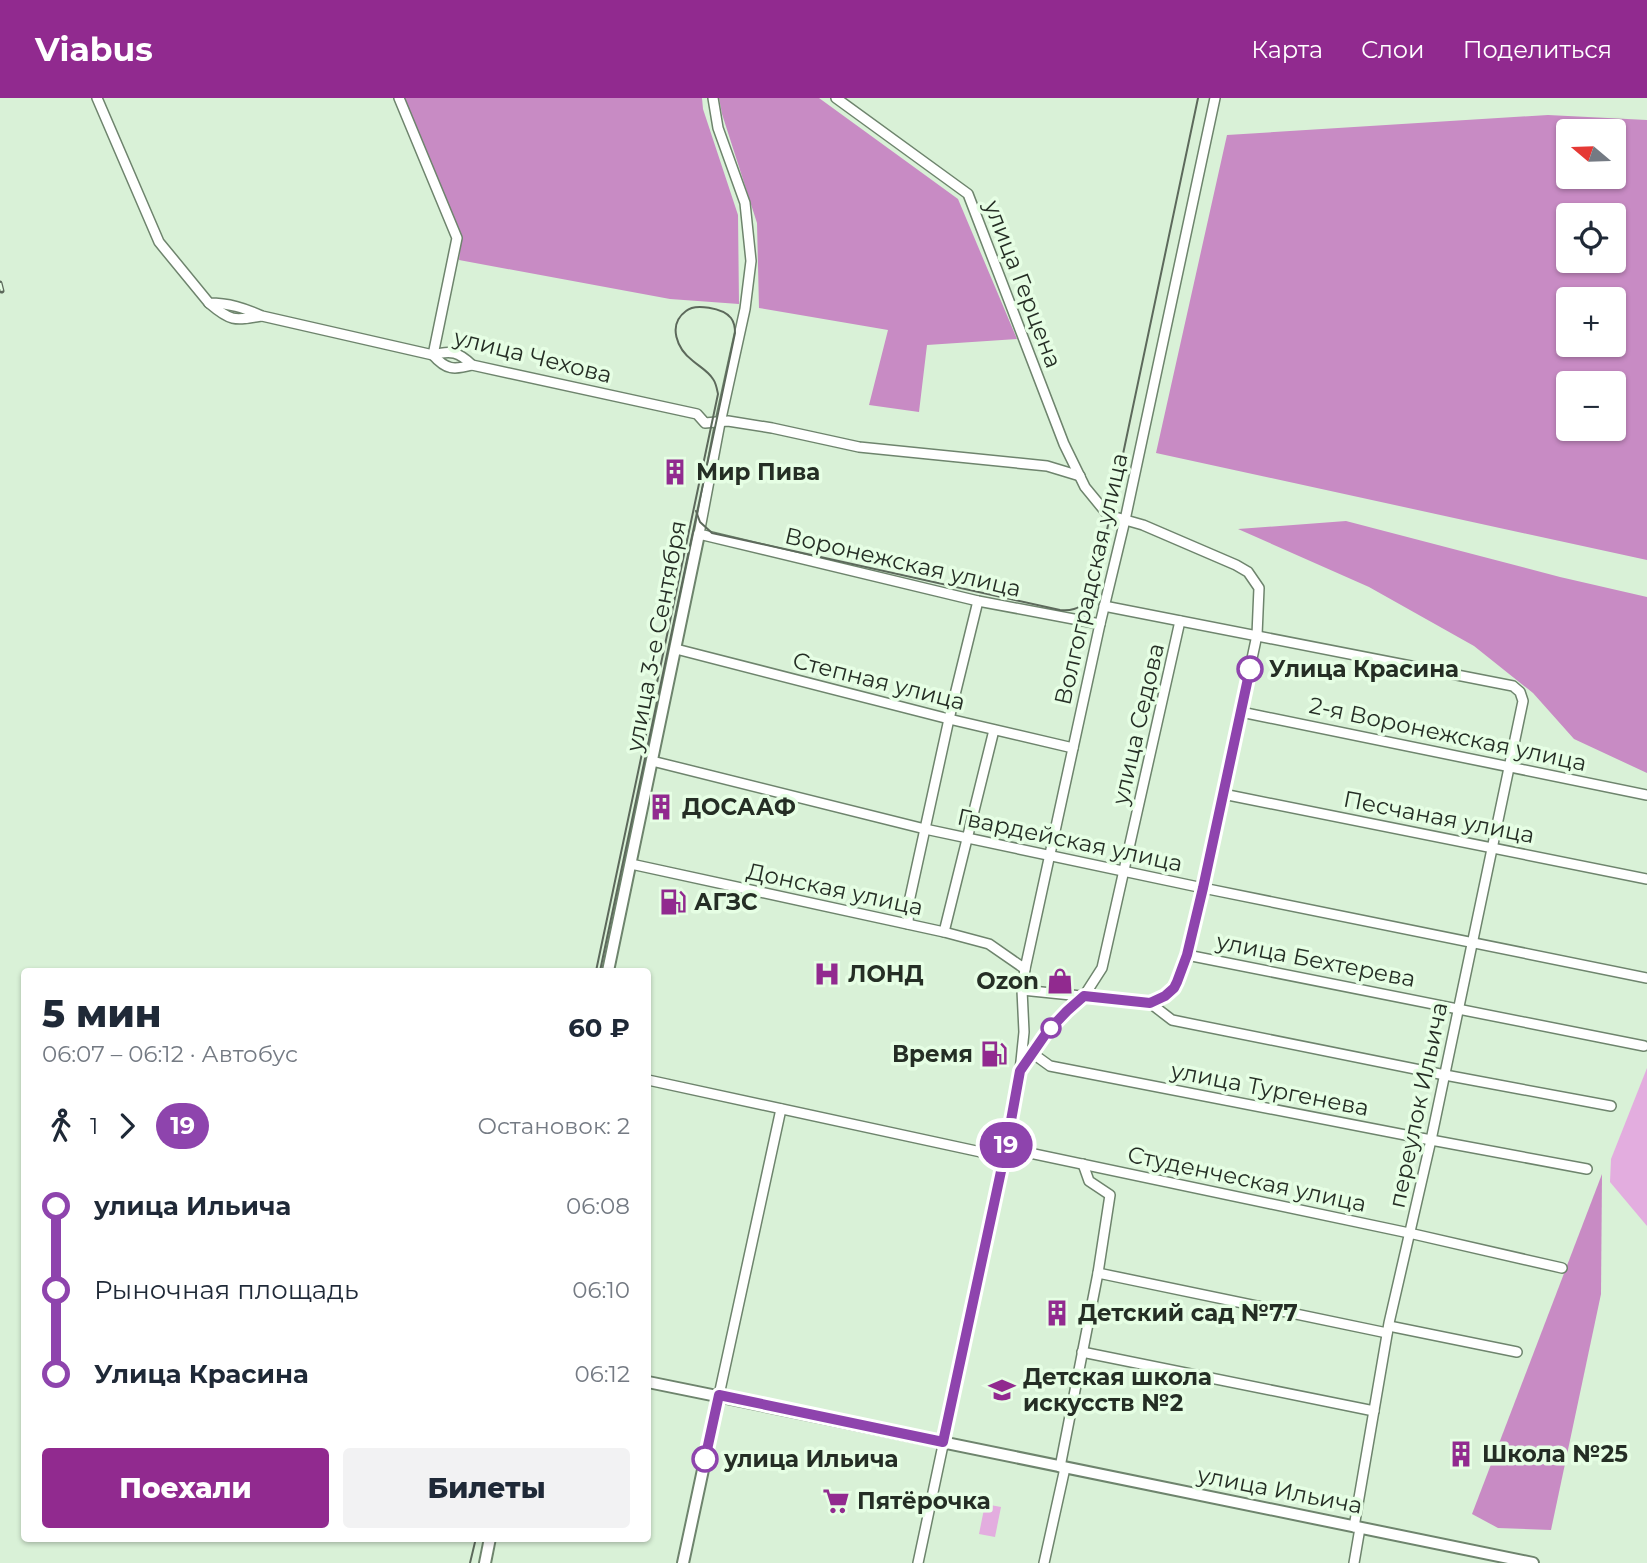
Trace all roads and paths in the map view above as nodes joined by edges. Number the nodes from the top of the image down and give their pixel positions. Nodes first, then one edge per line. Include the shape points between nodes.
1 (97, 98) edge
2 (399, 98) edge
3 (713, 98) edge
4 (836, 98) edge
5 (1215, 98) edge
6 (433, 355) junction
7 (720, 423) junction
8 (1080, 476) junction
9 (1125, 520) junction
10 (699, 534) junction
11 (978, 601) junction
12 (1104, 606) junction
13 (1180, 621) junction
14 (1100, 624) junction
15 (1257, 635) junction
16 (676, 649) junction
17 (1241, 712) junction
18 (949, 719) junction
19 (994, 730) junction
20 (1073, 748) junction
21 (652, 761) junction
22 (1510, 766) junction
23 (1223, 794) junction
24 (1647, 795) edge
25 (925, 829) junction
26 (968, 837) junction
27 (1492, 848) junction
28 (1049, 854) junction
29 (631, 864) junction
30 (1125, 870) junction
31 (1647, 879) edge
32 (1203, 888) junction
33 (908, 924) junction
34 (944, 932) junction
35 (1472, 943) junction
36 (1187, 955) junction
37 (609, 968) edge
38 (1025, 969) junction
39 (1647, 978) edge
40 (1022, 990) junction
41 (1084, 996) junction
42 (1150, 1003) junction
43 (1459, 1008) junction
44 (1644, 1046) dead end
45 (1032, 1053) junction
46 (1020, 1071) junction
47 (1445, 1075) junction
48 (651, 1081) edge
49 (1611, 1106) dead end
50 (781, 1109) junction
51 (1431, 1140) junction
52 (1005, 1152) junction
53 (1083, 1164) junction
54 (1587, 1169) dead end
55 (1409, 1233) junction
56 (1562, 1268) dead end
57 (1098, 1273) junction
58 (1388, 1329) junction
59 (1082, 1352) junction
60 (1517, 1352) dead end
61 (651, 1383) edge
62 (719, 1395) junction
63 (1374, 1411) junction
64 (943, 1442) junction
65 (1063, 1468) junction
66 (1357, 1528) junction
67 (489, 1542) edge
68 (485, 1563) edge
69 (682, 1563) edge
70 (918, 1563) edge
71 (1044, 1563) edge
72 (1354, 1563) edge
73 (1528, 1563) edge

1 - 6 street, улица Чехова via 159,242 209,303 234,305 262,316
2 - 6 street via 457,238
3 - 7 street, улица 3-е Сентября via 718,128 745,203 751,261
4 - 8 street, улица Герцена via 968,194
5 - 9 street, Волгоградская улица
6 - 7 street, улица Чехова via 463,355 472,365 697,414 705,423
7 - 8 street, улица Чехова via 772,428 859,447 1047,466
7 - 10 street, улица 3-е Сентября
8 - 9 street, улица Герцена via 1108,515
9 - 12 street, Волгоградская улица
9 - 15 street via 1248,572 1260,592
10 - 11 street, Воронежская улица
10 - 16 street, улица 3-е Сентября
11 - 14 street, Воронежская улица
11 - 18 street
12 - 13 street
12 - 14 street, Волгоградская улица
13 - 15 street
13 - 30 street, улица Седова
14 - 20 street, Волгоградская улица
15 - 17 street
15 - 22 street, переулок Ильича via 1513,686 1523,701
16 - 18 street, Степная улица
16 - 21 street, улица 3-е Сентября
17 - 22 street, 2-я Воронежская улица
17 - 23 street
18 - 19 street, Степная улица
18 - 25 street
19 - 20 street, Степная улица
19 - 26 street
20 - 28 street, Волгоградская улица
21 - 25 street, Гвардейская улица
21 - 29 street, улица 3-е Сентября
22 - 24 street, 2-я Воронежская улица
22 - 27 street, переулок Ильича
23 - 27 street, Песчаная улица
23 - 32 street
25 - 26 street, Гвардейская улица
25 - 33 street
26 - 28 street, Гвардейская улица
26 - 34 street
27 - 31 street, Песчаная улица
27 - 35 street, переулок Ильича
28 - 30 street, Гвардейская улица
28 - 38 street, Волгоградская улица
29 - 33 street, Донская улица
29 - 37 street, улица 3-е Сентября
30 - 32 street, Гвардейская улица
30 - 41 street, улица Седова via 1102,968
32 - 35 street, Гвардейская улица
32 - 36 street
33 - 34 street, Донская улица
34 - 38 street, Донская улица via 989,944
35 - 39 street, Гвардейская улица
35 - 43 street, переулок Ильича
36 - 42 street via 1174,988
36 - 43 street, улица Бехтерева
38 - 40 street, Волгоградская улица
40 - 41 street
40 - 46 street, Волгоградская улица
41 - 42 street
41 - 45 street, Волгоградская улица
42 - 47 street via 1172,1020
43 - 44 street, улица Бехтерева
43 - 47 street, переулок Ильича
45 - 46 street, Волгоградская улица
45 - 51 street, улица Тургенева via 1050,1066
46 - 52 street, Волгоградская улица
47 - 49 street
47 - 51 street, переулок Ильича
48 - 50 street, Студенческая улица
50 - 52 street, Студенческая улица
50 - 62 street
51 - 54 street, улица Тургенева
51 - 55 street, переулок Ильича
52 - 53 street, Студенческая улица
52 - 64 street, Волгоградская улица
53 - 55 street, Студенческая улица
53 - 57 street via 1088,1181 1110,1195
55 - 56 street, Студенческая улица
55 - 58 street, переулок Ильича
57 - 58 street
57 - 59 street
58 - 60 street
58 - 63 street, переулок Ильича
59 - 63 street
59 - 65 street
61 - 62 street, улица Ильича
62 - 64 street, улица Ильича
62 - 69 street
63 - 66 street, переулок Ильича
64 - 65 street, улица Ильича
64 - 70 street, Волгоградская улица
65 - 66 street, улица Ильича
65 - 71 street
66 - 72 street, переулок Ильича
66 - 73 street, улица Ильича
67 - 68 street

